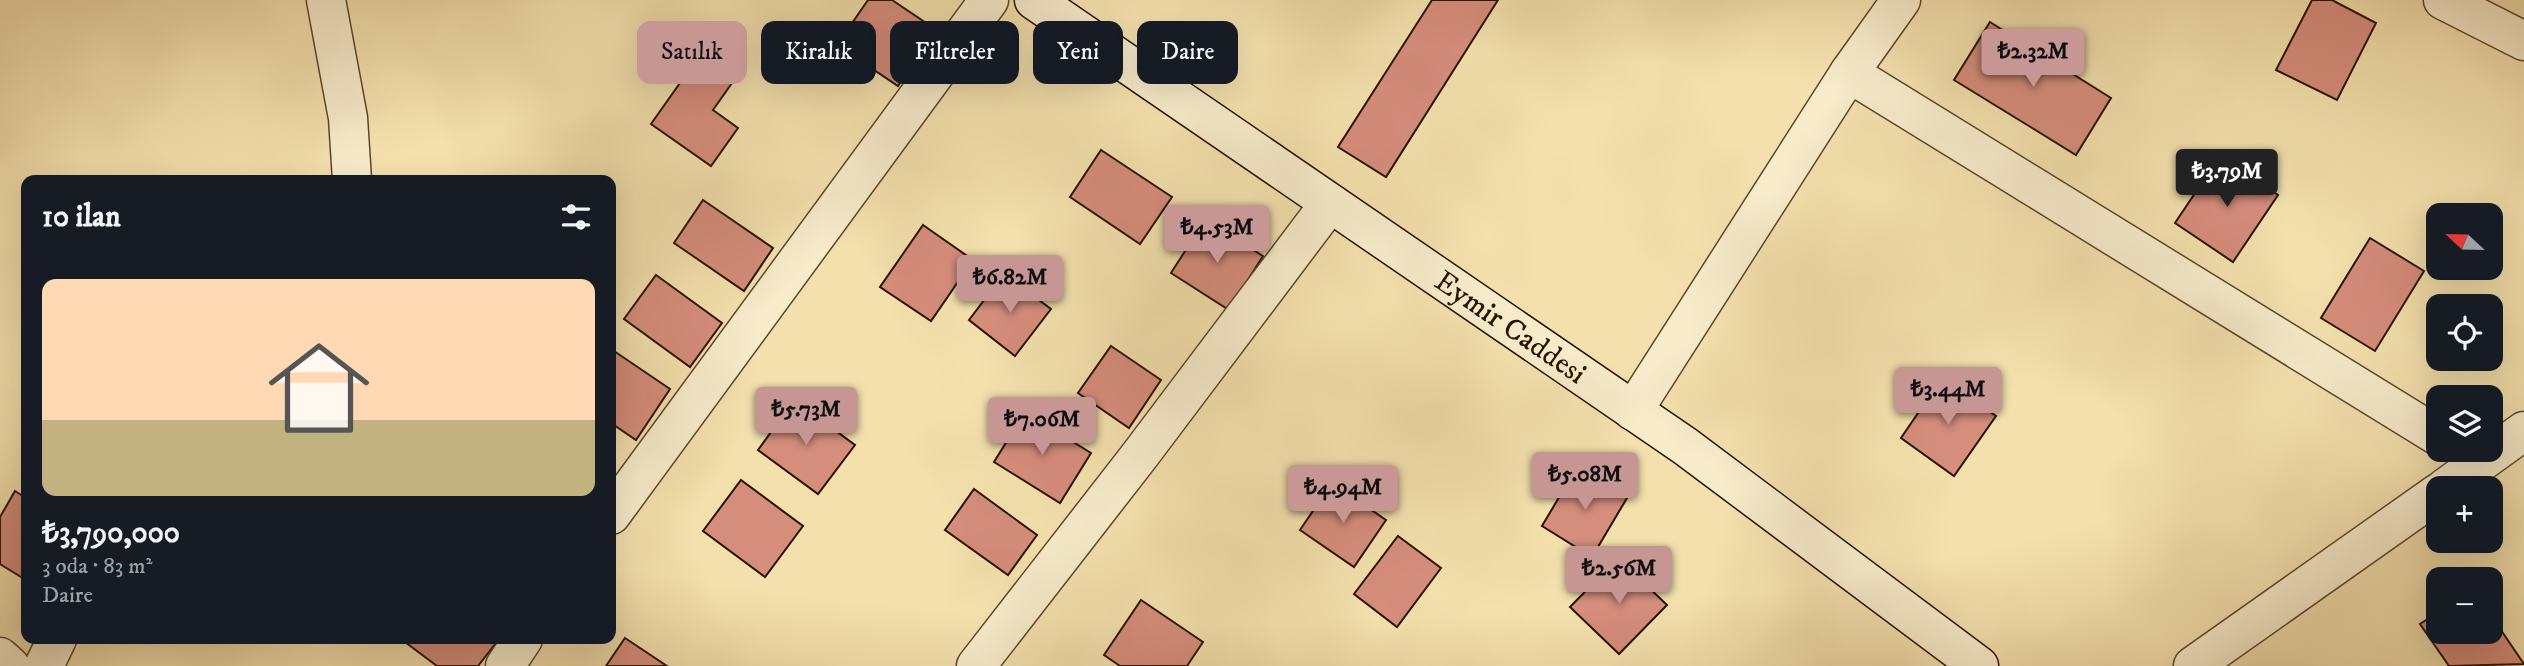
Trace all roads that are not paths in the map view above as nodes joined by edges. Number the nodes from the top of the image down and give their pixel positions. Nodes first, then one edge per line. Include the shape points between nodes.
1 (326, 0) edge
2 (989, 0) edge
3 (1034, 0) edge
4 (1901, 0) edge
5 (2443, 0) edge
6 (2524, 41) edge
7 (1849, 74) junction
8 (352, 175) edge
9 (1330, 203) junction
10 (1633, 411) junction
11 (2426, 429) edge
12 (2524, 431) edge
13 (2503, 441) edge
14 (2465, 462) edge
15 (2454, 476) edge
16 (2426, 501) edge
17 (616, 507) edge
18 (55, 644) edge
19 (520, 644) edge
20 (0, 657) edge
21 (10, 666) edge
22 (44, 666) edge
23 (505, 666) edge
24 (976, 666) edge
25 (1979, 666) edge
26 (2193, 666) edge

1 - 8 street via 348,118
2 - 17 street
3 - 9 street, Eymir Caddesi
4 - 7 street
5 - 6 street
7 - 10 street
7 - 11 street
9 - 10 street, Eymir Caddesi
9 - 24 street
10 - 25 street, Eymir Caddesi
12 - 13 street
14 - 15 street
16 - 26 street
18 - 22 street
19 - 23 street
20 - 21 street

